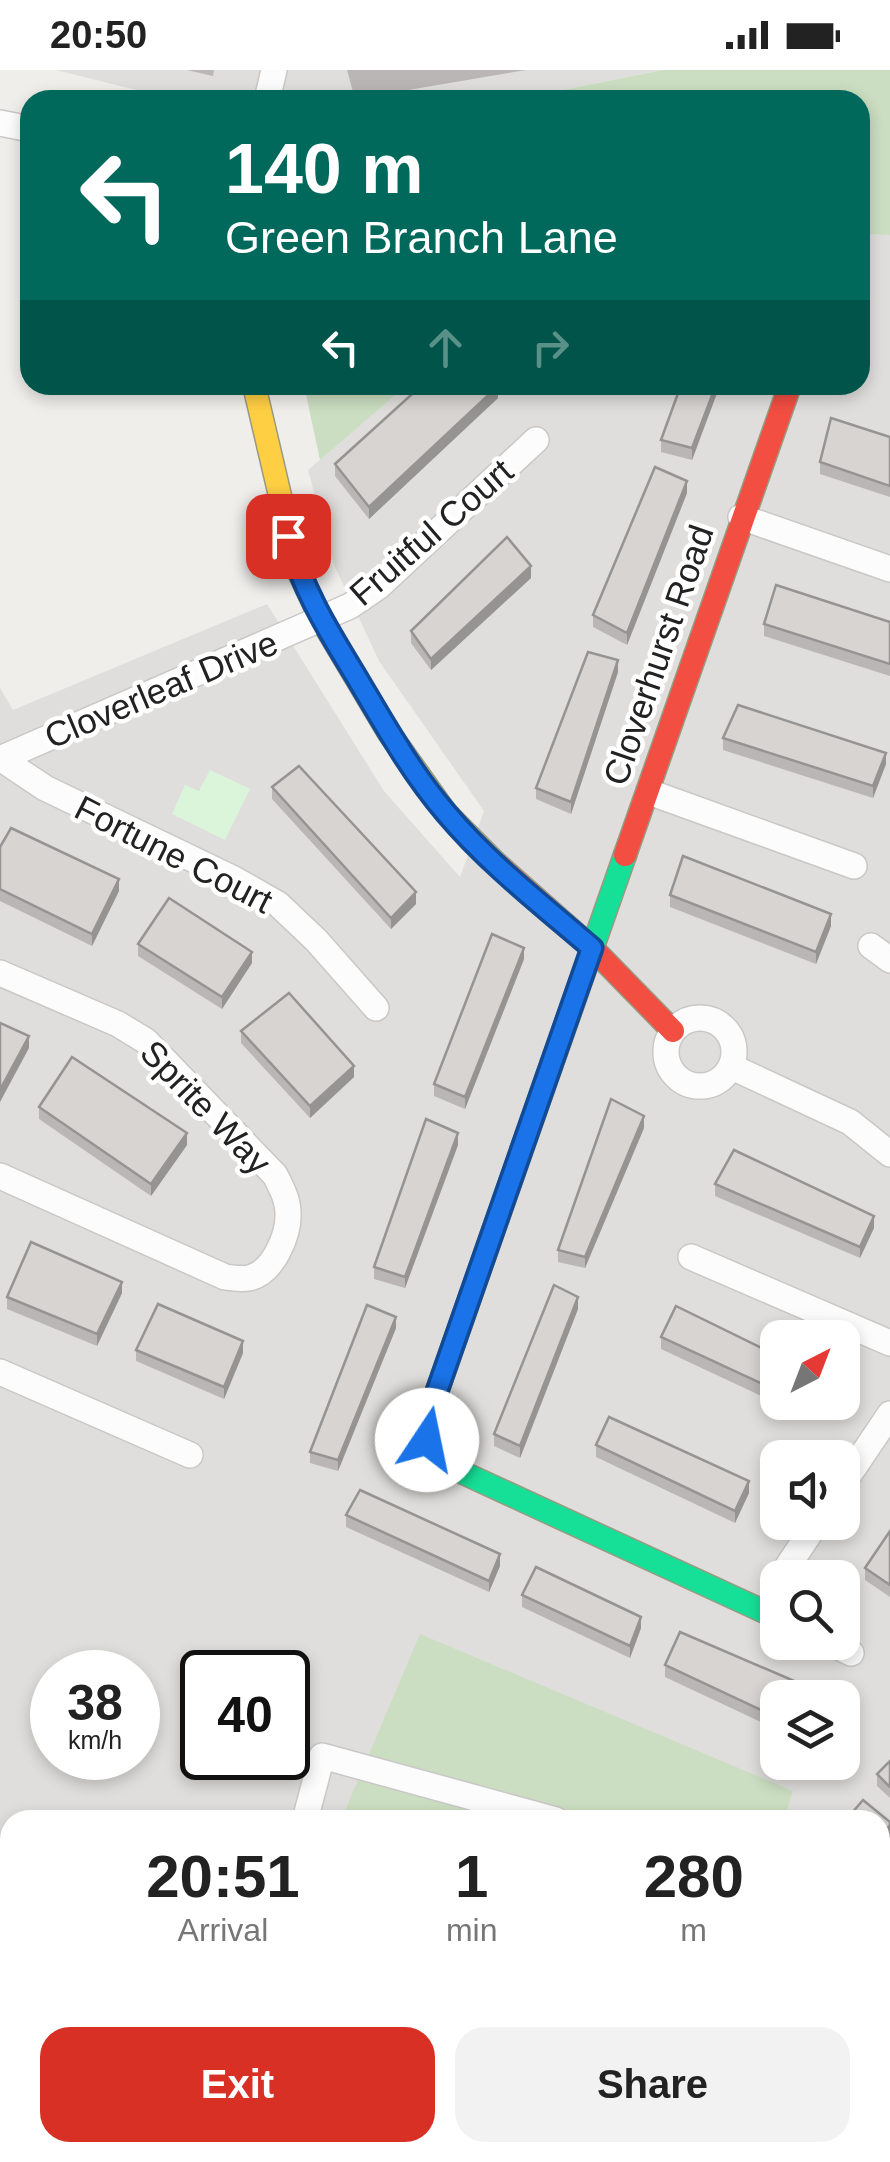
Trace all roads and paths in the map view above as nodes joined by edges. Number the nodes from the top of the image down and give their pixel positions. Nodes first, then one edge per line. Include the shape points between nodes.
1 (256, 395) edge
2 (786, 395) edge
3 (536, 440) dead end
4 (741, 518) junction
5 (890, 568) edge
6 (321, 619) junction
7 (0, 759) edge
8 (649, 792) junction
9 (854, 866) dead end
10 (592, 948) junction
11 (0, 974) edge
12 (376, 1008) dead end
13 (673, 1031) junction
14 (732, 1067) junction
15 (890, 1154) edge
16 (0, 1176) edge
17 (691, 1257) dead end
18 (890, 1343) edge
19 (0, 1372) edge
20 (890, 1414) edge
21 (190, 1455) dead end
22 (860, 1458) edge
23 (760, 1610) edge
24 (308, 1810) edge
25 (519, 1810) edge

1 - 6 street via 296,568
2 - 4 street, Cloverhurst Road
3 - 6 street, Fruitful Court via 378,588
4 - 5 street
4 - 8 street, Cloverhurst Road
6 - 7 street, Cloverleaf Drive
6 - 10 street via 446,813
7 - 12 street, Fortune Court via 278,904
8 - 9 street
8 - 10 street, Cloverhurst Road
10 - 13 street
10 - 23 street, Cloverhurst Road via 428,1417 427,1440 446,1465
11 - 16 street, Sprite Way via 146,1041 274,1174 289,1216 274,1263 248,1278 225,1278
13 - 14 street via 697,1018 724,1027 735,1053
13 - 14 street via 666,1059 682,1082 710,1086
14 - 15 street via 850,1122
17 - 18 street
19 - 21 street
20 - 22 street
24 - 25 street via 322,1756

